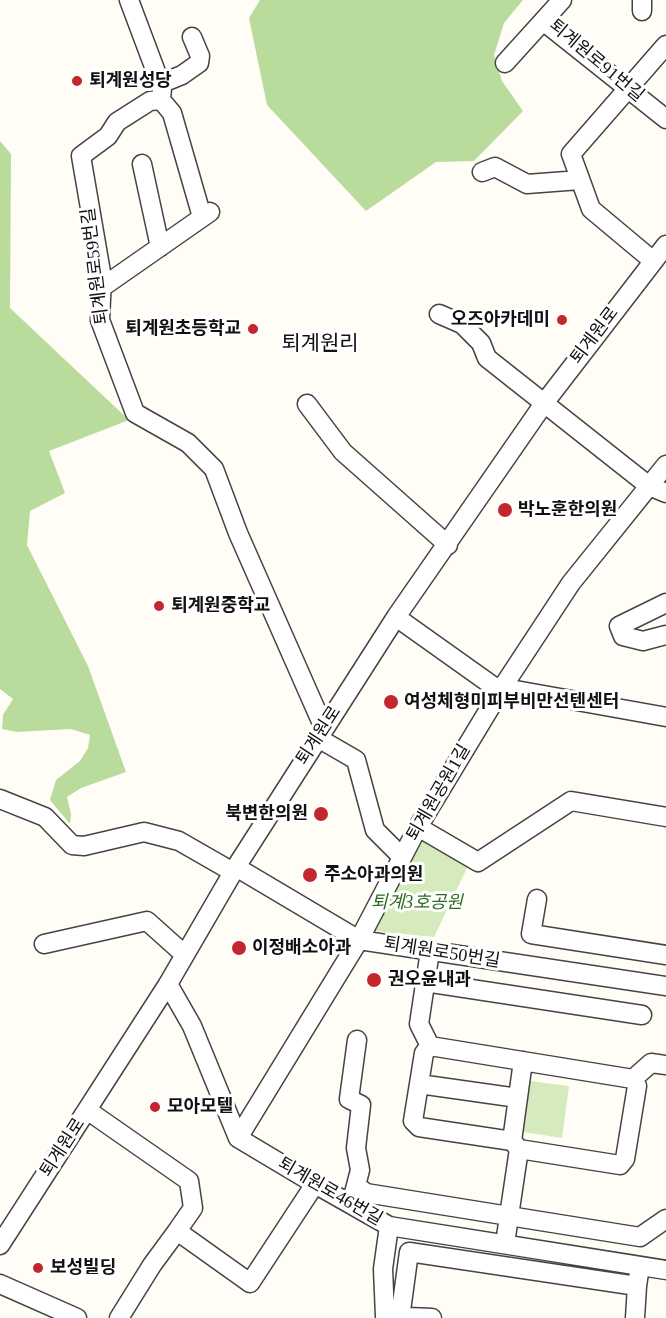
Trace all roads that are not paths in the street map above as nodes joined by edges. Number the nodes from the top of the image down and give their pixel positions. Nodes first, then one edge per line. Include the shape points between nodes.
1 (129, 0) edge
2 (562, 0) edge
3 (543, 21) junction
4 (192, 37) dead end
5 (666, 45) edge
6 (505, 63) dead end
7 (629, 89) junction
8 (161, 92) junction
9 (666, 119) edge
10 (142, 164) dead end
11 (482, 172) dead end
12 (580, 180) junction
13 (666, 245) edge
14 (160, 247) junction
15 (652, 260) junction
16 (101, 288) junction
17 (439, 314) dead end
18 (545, 402) junction
19 (307, 404) dead end
20 (666, 465) edge
21 (658, 490) edge
22 (448, 545) junction
23 (666, 603) edge
24 (396, 617) junction
25 (666, 635) edge
26 (501, 687) junction
27 (666, 717) edge
28 (321, 733) junction
29 (0, 799) edge
30 (666, 817) edge
31 (418, 827) junction
32 (402, 857) junction
33 (235, 869) junction
34 (537, 899) dead end
35 (359, 940) junction
36 (571, 940) junction
37 (44, 944) dead end
38 (430, 951) junction
39 (185, 955) junction
40 (666, 955) edge
41 (566, 971) junction
42 (425, 982) junction
43 (168, 984) junction
44 (666, 986) edge
45 (642, 1015) dead end
46 (357, 1040) dead end
47 (430, 1046) junction
48 (523, 1061) junction
49 (666, 1065) edge
50 (633, 1079) junction
51 (419, 1084) junction
52 (518, 1098) junction
53 (87, 1110) junction
54 (238, 1137) junction
55 (515, 1145) junction
56 (315, 1184) junction
57 (354, 1195) junction
58 (503, 1215) junction
59 (666, 1219) edge
60 (389, 1226) junction
61 (177, 1231) junction
62 (499, 1243) junction
63 (0, 1245) edge
64 (640, 1266) junction
65 (666, 1270) edge
66 (0, 1284) edge
67 (637, 1286) junction
68 (122, 1317) edge
69 (393, 1317) edge
70 (77, 1318) edge
71 (432, 1318) edge
72 (635, 1318) edge

1 - 8 street
2 - 3 street, 퇴계원로91번길
3 - 6 street
3 - 7 street, 퇴계원로91번길
4 - 8 street via 199,63
5 - 7 street
7 - 9 street, 퇴계원로91번길
7 - 12 street via 571,154
8 - 14 street via 172,113 206,214
8 - 16 street, 퇴계원로59번길 via 117,122 108,136 81,156
10 - 14 street
11 - 12 street via 495,167 527,184
12 - 15 street via 591,210
13 - 15 street, 퇴계원로
14 - 16 street
15 - 18 street, 퇴계원로
16 - 28 street, 퇴계원로59번길 via 100,320 135,413 188,444 214,469
17 - 18 street via 462,324 481,343 487,358
18 - 21 street
18 - 22 street, 퇴계원로
19 - 22 street via 343,452
20 - 21 street, 퇴계원공원1길
21 - 26 street, 퇴계원공원1길 via 571,583
22 - 24 street, 퇴계원로
23 - 25 street via 619,626 622,636 643,641
24 - 26 street via 492,686
24 - 28 street, 퇴계원로
26 - 27 street
26 - 31 street, 퇴계원공원1길
28 - 32 street via 356,760 375,830
28 - 33 street, 퇴계원로
29 - 33 street, 퇴계원로50번길 via 45,817 72,845 84,846 144,832 179,841
30 - 31 street via 570,801 478,862
31 - 32 street, 퇴계원공원1길
32 - 35 street, 퇴계원공원1길
33 - 35 street, 퇴계원로50번길
33 - 39 street, 퇴계원로
34 - 36 street via 531,934
35 - 38 street, 퇴계원로50번길
35 - 54 street, 퇴계원공원1길
36 - 40 street
36 - 41 street
37 - 39 street via 147,921
38 - 41 street, 퇴계원로50번길
38 - 42 street
39 - 43 street, 퇴계원로
41 - 44 street, 퇴계원로50번길
42 - 45 street
42 - 47 street via 419,1024
43 - 53 street, 퇴계원로
43 - 54 street via 192,1026
46 - 57 street via 349,1099 361,1105 356,1149 360,1170
47 - 48 street
47 - 51 street via 423,1053
48 - 50 street
48 - 52 street
49 - 50 street via 651,1063
50 - 55 street via 637,1086 625,1159 620,1165
51 - 52 street
51 - 55 street via 413,1121 419,1127
52 - 55 street
53 - 61 street via 189,1181 193,1208
53 - 63 street, 퇴계원로
54 - 56 street, 퇴계원로46번길
55 - 58 street
56 - 57 street, 퇴계원로46번길
56 - 61 street via 250,1283
57 - 58 street via 366,1193
57 - 60 street, 퇴계원로46번길
58 - 59 street via 640,1237
58 - 62 street
60 - 62 street, 퇴계원로46번길
60 - 69 street via 383,1269
61 - 68 street
62 - 64 street, 퇴계원로46번길
64 - 65 street, 퇴계원로46번길
64 - 67 street
66 - 70 street
67 - 69 street via 409,1252
67 - 72 street
69 - 71 street

